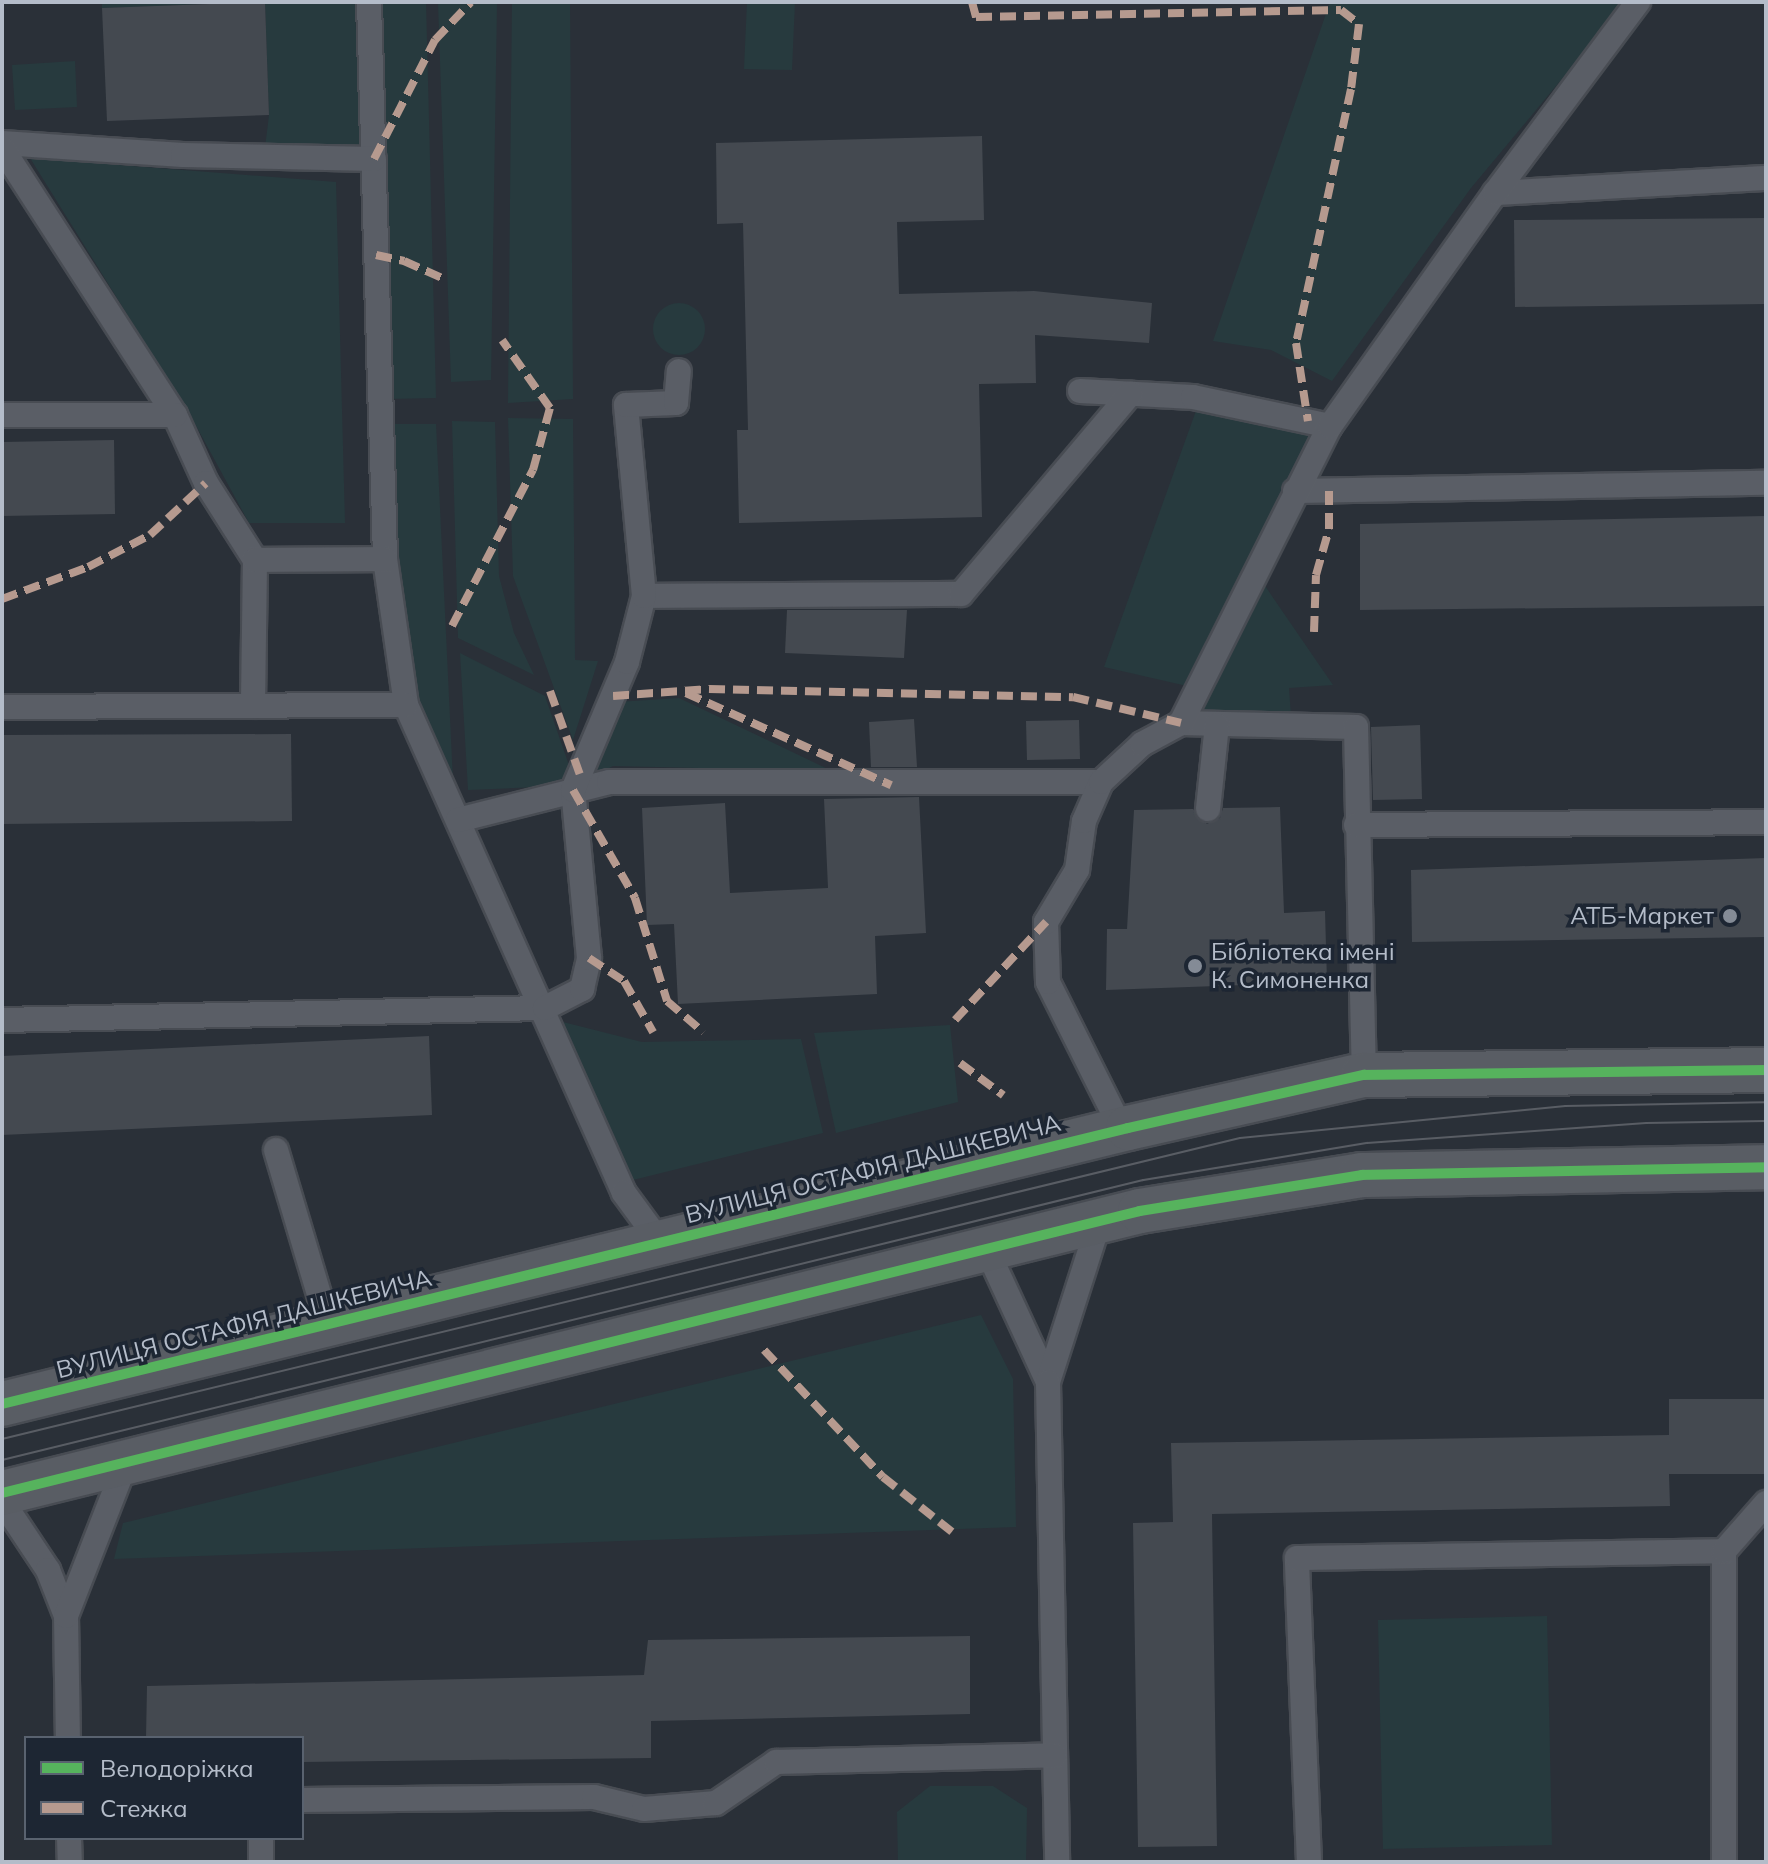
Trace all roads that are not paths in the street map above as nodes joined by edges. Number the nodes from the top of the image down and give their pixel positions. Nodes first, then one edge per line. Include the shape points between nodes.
1 (369, 2) edge
2 (1638, 2) edge
3 (2, 146) edge
4 (374, 159) junction
5 (1766, 178) edge
6 (1495, 193) junction
7 (679, 371) dead end
8 (1080, 391) dead end
9 (1130, 394) junction
10 (2, 415) edge
11 (175, 415) junction
12 (1330, 426) junction
13 (1766, 483) edge
14 (1295, 491) junction
15 (385, 559) junction
16 (255, 560) junction
17 (644, 596) junction
18 (406, 705) junction
19 (253, 706) junction
20 (2, 707) edge
21 (1181, 723) junction
22 (1217, 725) junction
23 (1101, 782) junction
24 (573, 790) junction
25 (1208, 809) dead end
26 (458, 820) junction
27 (1766, 822) edge
28 (1356, 825) junction
29 (545, 1008) junction
30 (2, 1020) edge
31 (1766, 1070) edge
32 (1364, 1075) junction
33 (1128, 1128) junction
34 (276, 1150) dead end
35 (1766, 1167) edge
36 (1099, 1222) junction
37 (660, 1242) junction
38 (987, 1250) junction
39 (328, 1324) junction
40 (1048, 1382) junction
41 (2, 1404) edge
42 (126, 1462) junction
43 (2, 1493) edge
44 (2, 1501) edge
45 (1766, 1503) edge
46 (1724, 1551) junction
47 (66, 1616) junction
48 (68, 1736) edge
49 (1055, 1755) junction
50 (304, 1800) edge
51 (69, 1840) edge
52 (261, 1840) edge
53 (70, 1862) edge
54 (261, 1862) edge
55 (1057, 1862) edge
56 (1309, 1862) edge
57 (1724, 1862) edge

1 - 4 lane
2 - 6 lane
3 - 4 lane
3 - 11 lane
4 - 15 lane
5 - 6 lane
6 - 12 lane
7 - 17 lane via 676,403 626,405
8 - 9 lane
9 - 12 lane via 1193,397
9 - 17 lane via 961,594
10 - 11 lane
11 - 16 lane via 206,483
12 - 14 lane
13 - 14 lane
14 - 21 lane
15 - 16 lane
15 - 18 lane
16 - 19 lane
17 - 24 lane via 627,662
18 - 19 lane
18 - 26 lane
19 - 20 lane
21 - 22 lane
21 - 23 lane via 1142,744
22 - 25 lane
22 - 28 lane via 1356,727
23 - 24 lane via 609,782
23 - 33 lane via 1084,821 1077,870 1046,922 1048,982 1117,1120
24 - 26 lane
24 - 29 lane via 589,958 582,989
26 - 29 lane
27 - 28 lane
28 - 32 lane
29 - 30 lane
29 - 37 lane via 624,1193
31 - 32 street, ВУЛИЦЯ ОСТАФІЯ ДАШКЕВИЧА
32 - 33 street, ВУЛИЦЯ ОСТАФІЯ ДАШКЕВИЧА
33 - 37 street, ВУЛИЦЯ ОСТАФІЯ ДАШКЕВИЧА
34 - 39 lane
35 - 36 street via 1362,1175
36 - 38 street
36 - 40 lane
37 - 39 street, ВУЛИЦЯ ОСТАФІЯ ДАШКЕВИЧА
38 - 40 lane
38 - 42 street
39 - 41 street, ВУЛИЦЯ ОСТАФІЯ ДАШКЕВИЧА
40 - 49 lane
42 - 43 street
42 - 47 lane
44 - 47 lane via 48,1570
45 - 46 lane
46 - 56 lane via 1297,1558
46 - 57 lane
47 - 48 lane
49 - 50 lane via 776,1762 716,1803 644,1809 594,1797
49 - 55 lane
51 - 53 lane
52 - 54 lane

